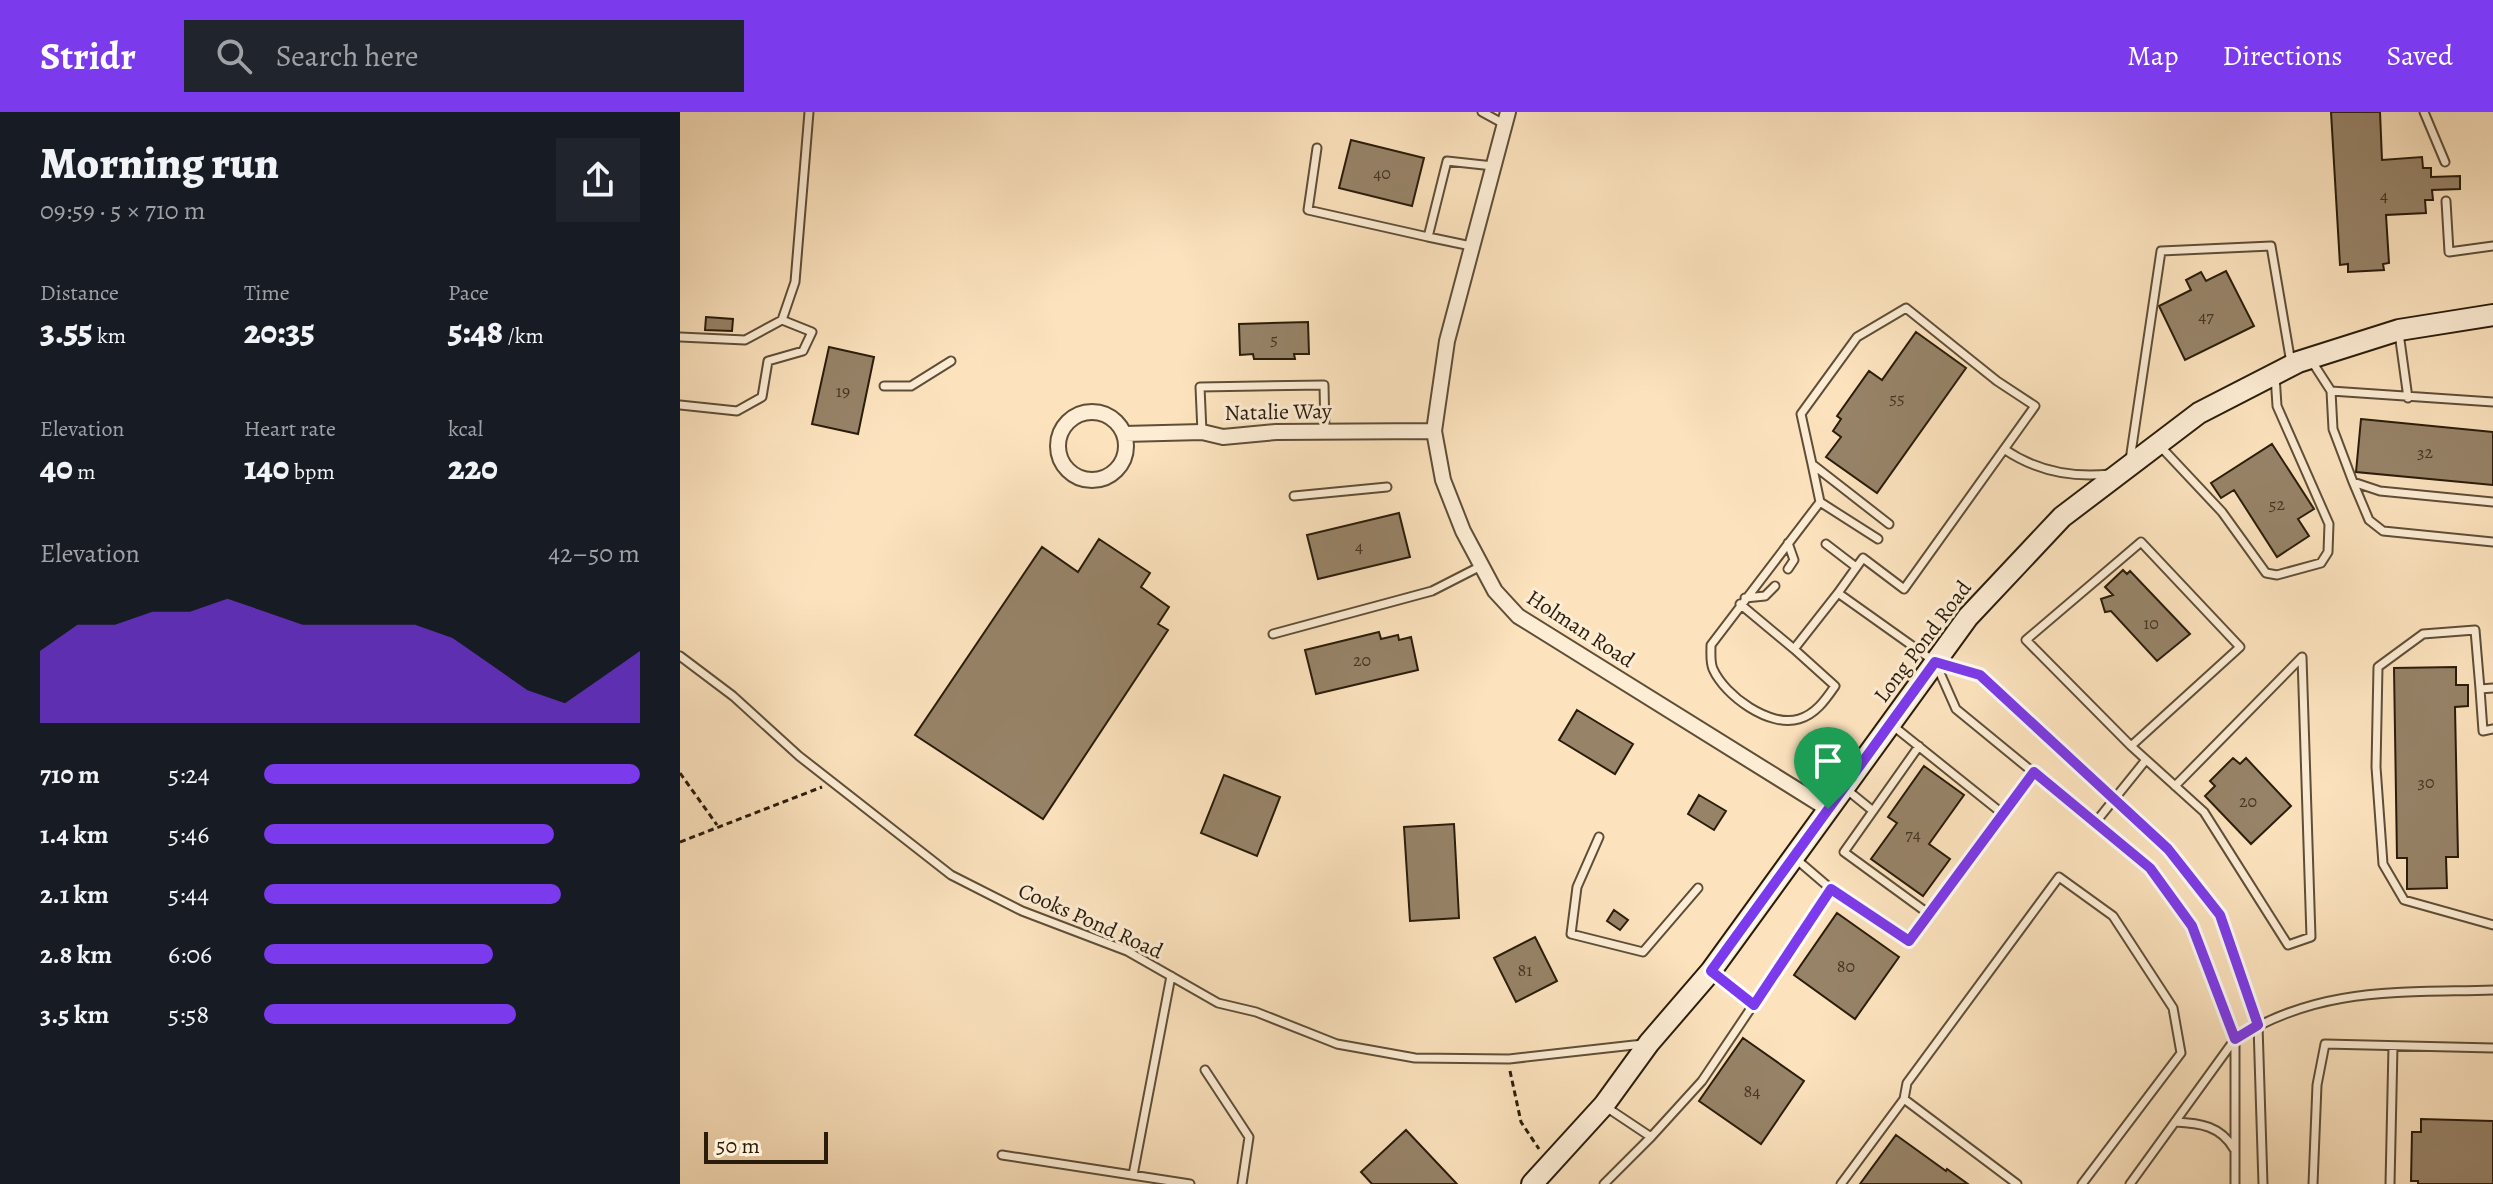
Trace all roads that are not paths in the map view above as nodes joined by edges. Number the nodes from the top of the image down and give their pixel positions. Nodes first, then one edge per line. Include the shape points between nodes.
1 (809, 112) edge
2 (1482, 112) edge
3 (2424, 112) edge
4 (1506, 118) edge
5 (1317, 148) dead end
6 (2445, 162) dead end
7 (1493, 166) junction
8 (2446, 201) dead end
9 (1428, 237) junction
10 (1471, 246) junction
11 (2493, 246) edge
12 (2493, 315) edge
13 (782, 320) junction
14 (2399, 330) junction
15 (680, 337) edge
16 (951, 361) dead end
17 (2292, 365) junction
18 (884, 386) dead end
19 (2331, 391) junction
20 (2408, 398) junction
21 (2493, 402) edge
22 (680, 405) edge
23 (1434, 431) junction
24 (1202, 432) junction
25 (1325, 432) junction
26 (1124, 434) junction
27 (2157, 443) junction
28 (2004, 449) junction
29 (1812, 464) junction
30 (2123, 469) junction
31 (2353, 482) junction
32 (1387, 487) dead end
33 (1294, 496) dead end
34 (1820, 502) junction
35 (2493, 502) edge
36 (1889, 524) dead end
37 (1878, 539) dead end
38 (2493, 542) edge
39 (1788, 543) junction
40 (1826, 544) dead end
41 (1481, 566) junction
42 (1856, 567) junction
43 (1788, 569) dead end
44 (1775, 586) dead end
45 (1838, 593) junction
46 (1742, 601) junction
47 (1273, 634) dead end
48 (1794, 649) junction
49 (680, 656) edge
50 (1935, 662) junction
51 (2493, 688) edge
52 (2480, 689) junction
53 (1891, 723) junction
54 (2493, 729) edge
55 (1919, 746) junction
56 (2131, 746) junction
57 (2145, 761) junction
58 (2034, 772) junction
59 (2175, 786) junction
60 (1844, 787) junction
61 (2115, 800) junction
62 (1828, 809) junction
63 (1873, 811) junction
64 (2003, 814) junction
65 (2095, 823) junction
66 (1599, 837) dead end
67 (1794, 857) junction
68 (1698, 888) dead end
69 (1831, 889) junction
70 (1929, 914) junction
71 (2493, 925) edge
72 (1711, 971) junction
73 (1171, 976) junction
74 (2493, 990) edge
75 (1754, 1005) junction
76 (2258, 1025) junction
77 (2235, 1039) junction
78 (1649, 1043) junction
79 (2393, 1046) junction
80 (2493, 1048) edge
81 (1205, 1070) dead end
82 (1904, 1099) junction
83 (1604, 1105) junction
84 (2175, 1122) junction
85 (1651, 1137) junction
86 (2236, 1152) junction
87 (1002, 1155) dead end
88 (1133, 1175) junction
89 (1147, 1181) edge
90 (1190, 1184) edge
91 (1242, 1184) edge
92 (1532, 1184) edge
93 (1604, 1184) edge
94 (1841, 1184) edge
95 (2017, 1184) edge
96 (2082, 1184) edge
97 (2130, 1184) edge
98 (2235, 1184) edge
99 (2263, 1184) edge
100 (2313, 1184) edge
101 (2390, 1184) edge

1 - 13 lane via 795,282
2 - 4 lane
3 - 6 lane
4 - 7 street, Holman Road
5 - 9 lane via 1308,210
7 - 9 lane via 1447,161
7 - 10 street, Holman Road
8 - 11 lane via 2449,252
9 - 10 lane
10 - 23 street, Holman Road via 1443,359
12 - 14 street, Long Pond Road
13 - 15 lane via 745,340
13 - 22 lane via 812,332 803,351 768,361 762,397 737,411
14 - 17 street, Long Pond Road
14 - 20 lane
16 - 18 lane via 911,386
17 - 19 lane
17 - 27 street, Long Pond Road via 2220,400
17 - 27 lane via 2277,406 2329,524 2328,552 2321,563 2266,573 2222,512
17 - 30 lane via 2271,246 2161,251
19 - 20 lane
19 - 31 lane via 2333,429
20 - 21 lane
23 - 25 street, Natalie Way
23 - 41 street, Holman Road via 1447,493
24 - 25 street, Natalie Way via 1223,437
24 - 25 lane via 1200,387 1324,385
24 - 26 street, Natalie Way
26 - 26 street via 1105,414 1084,413 1065,426 1059,455 1079,477 1102,478 1120,464
27 - 30 street, Long Pond Road
28 - 29 lane via 2035,406 1906,308 1857,337 1801,414
28 - 30 lane via 2022,462 2067,475
28 - 42 lane via 1904,589 1863,558
29 - 34 lane
29 - 36 lane
30 - 50 street, Long Pond Road via 2021,557
31 - 35 lane via 2380,491
31 - 38 lane via 2369,520 2383,531
32 - 33 lane
34 - 37 lane
34 - 39 lane
39 - 43 lane via 1794,560
39 - 46 lane
40 - 42 lane
41 - 47 lane via 1432,591
41 - 62 street, Holman Road via 1506,605 1531,625
42 - 45 lane
44 - 46 lane via 1765,596
45 - 48 lane
45 - 50 lane
46 - 48 lane
46 - 48 lane via 1711,645 1713,668 1722,683 1764,715 1783,722 1821,706 1835,686
49 - 73 lane, Cooks Pond Road via 951,875 1022,911 1127,951
50 - 53 street, Long Pond Road
50 - 58 lane via 1956,709
50 - 61 lane via 1980,675
51 - 52 lane
52 - 54 lane via 2483,731
52 - 71 lane via 2475,630 2423,634 2378,667 2376,767 2383,864 2404,900
53 - 55 lane
53 - 60 street, Long Pond Road
55 - 63 lane
55 - 64 lane
56 - 56 lane via 2026,640 2141,542 2240,647
56 - 57 lane
57 - 59 lane
57 - 61 lane
58 - 64 lane
58 - 65 lane
59 - 59 lane via 2204,812 2288,945 2311,937 2302,657
60 - 62 street, Long Pond Road
60 - 63 lane
61 - 65 lane
61 - 76 lane via 2168,849 2220,915
62 - 67 street, Long Pond Road
63 - 70 lane via 1844,852
64 - 70 lane
65 - 77 lane via 2150,868 2192,926
66 - 68 lane via 1577,887 1571,934 1643,952
67 - 69 lane
67 - 72 street, Long Pond Road
69 - 70 lane via 1909,941
69 - 75 lane
72 - 75 lane
72 - 78 street, Long Pond Road
73 - 78 lane, Cooks Pond Road via 1218,1003 1337,1044 1415,1058 1509,1059
73 - 88 lane
74 - 76 lane via 2351,994
75 - 85 lane via 1702,1081
76 - 77 lane
76 - 99 lane
77 - 84 lane
77 - 86 lane
78 - 83 street, Long Pond Road
79 - 80 lane
79 - 100 lane via 2325,1044 2317,1085
79 - 101 lane
81 - 91 lane via 1249,1137
82 - 94 lane
82 - 95 lane
82 - 96 lane via 1907,1083 2059,877 2113,916 2173,1008 2181,1053
83 - 85 lane
83 - 92 street, Long Pond Road
84 - 86 lane via 2217,1130
84 - 97 lane
85 - 93 lane
86 - 98 lane
87 - 88 lane
88 - 89 lane
89 - 90 lane

